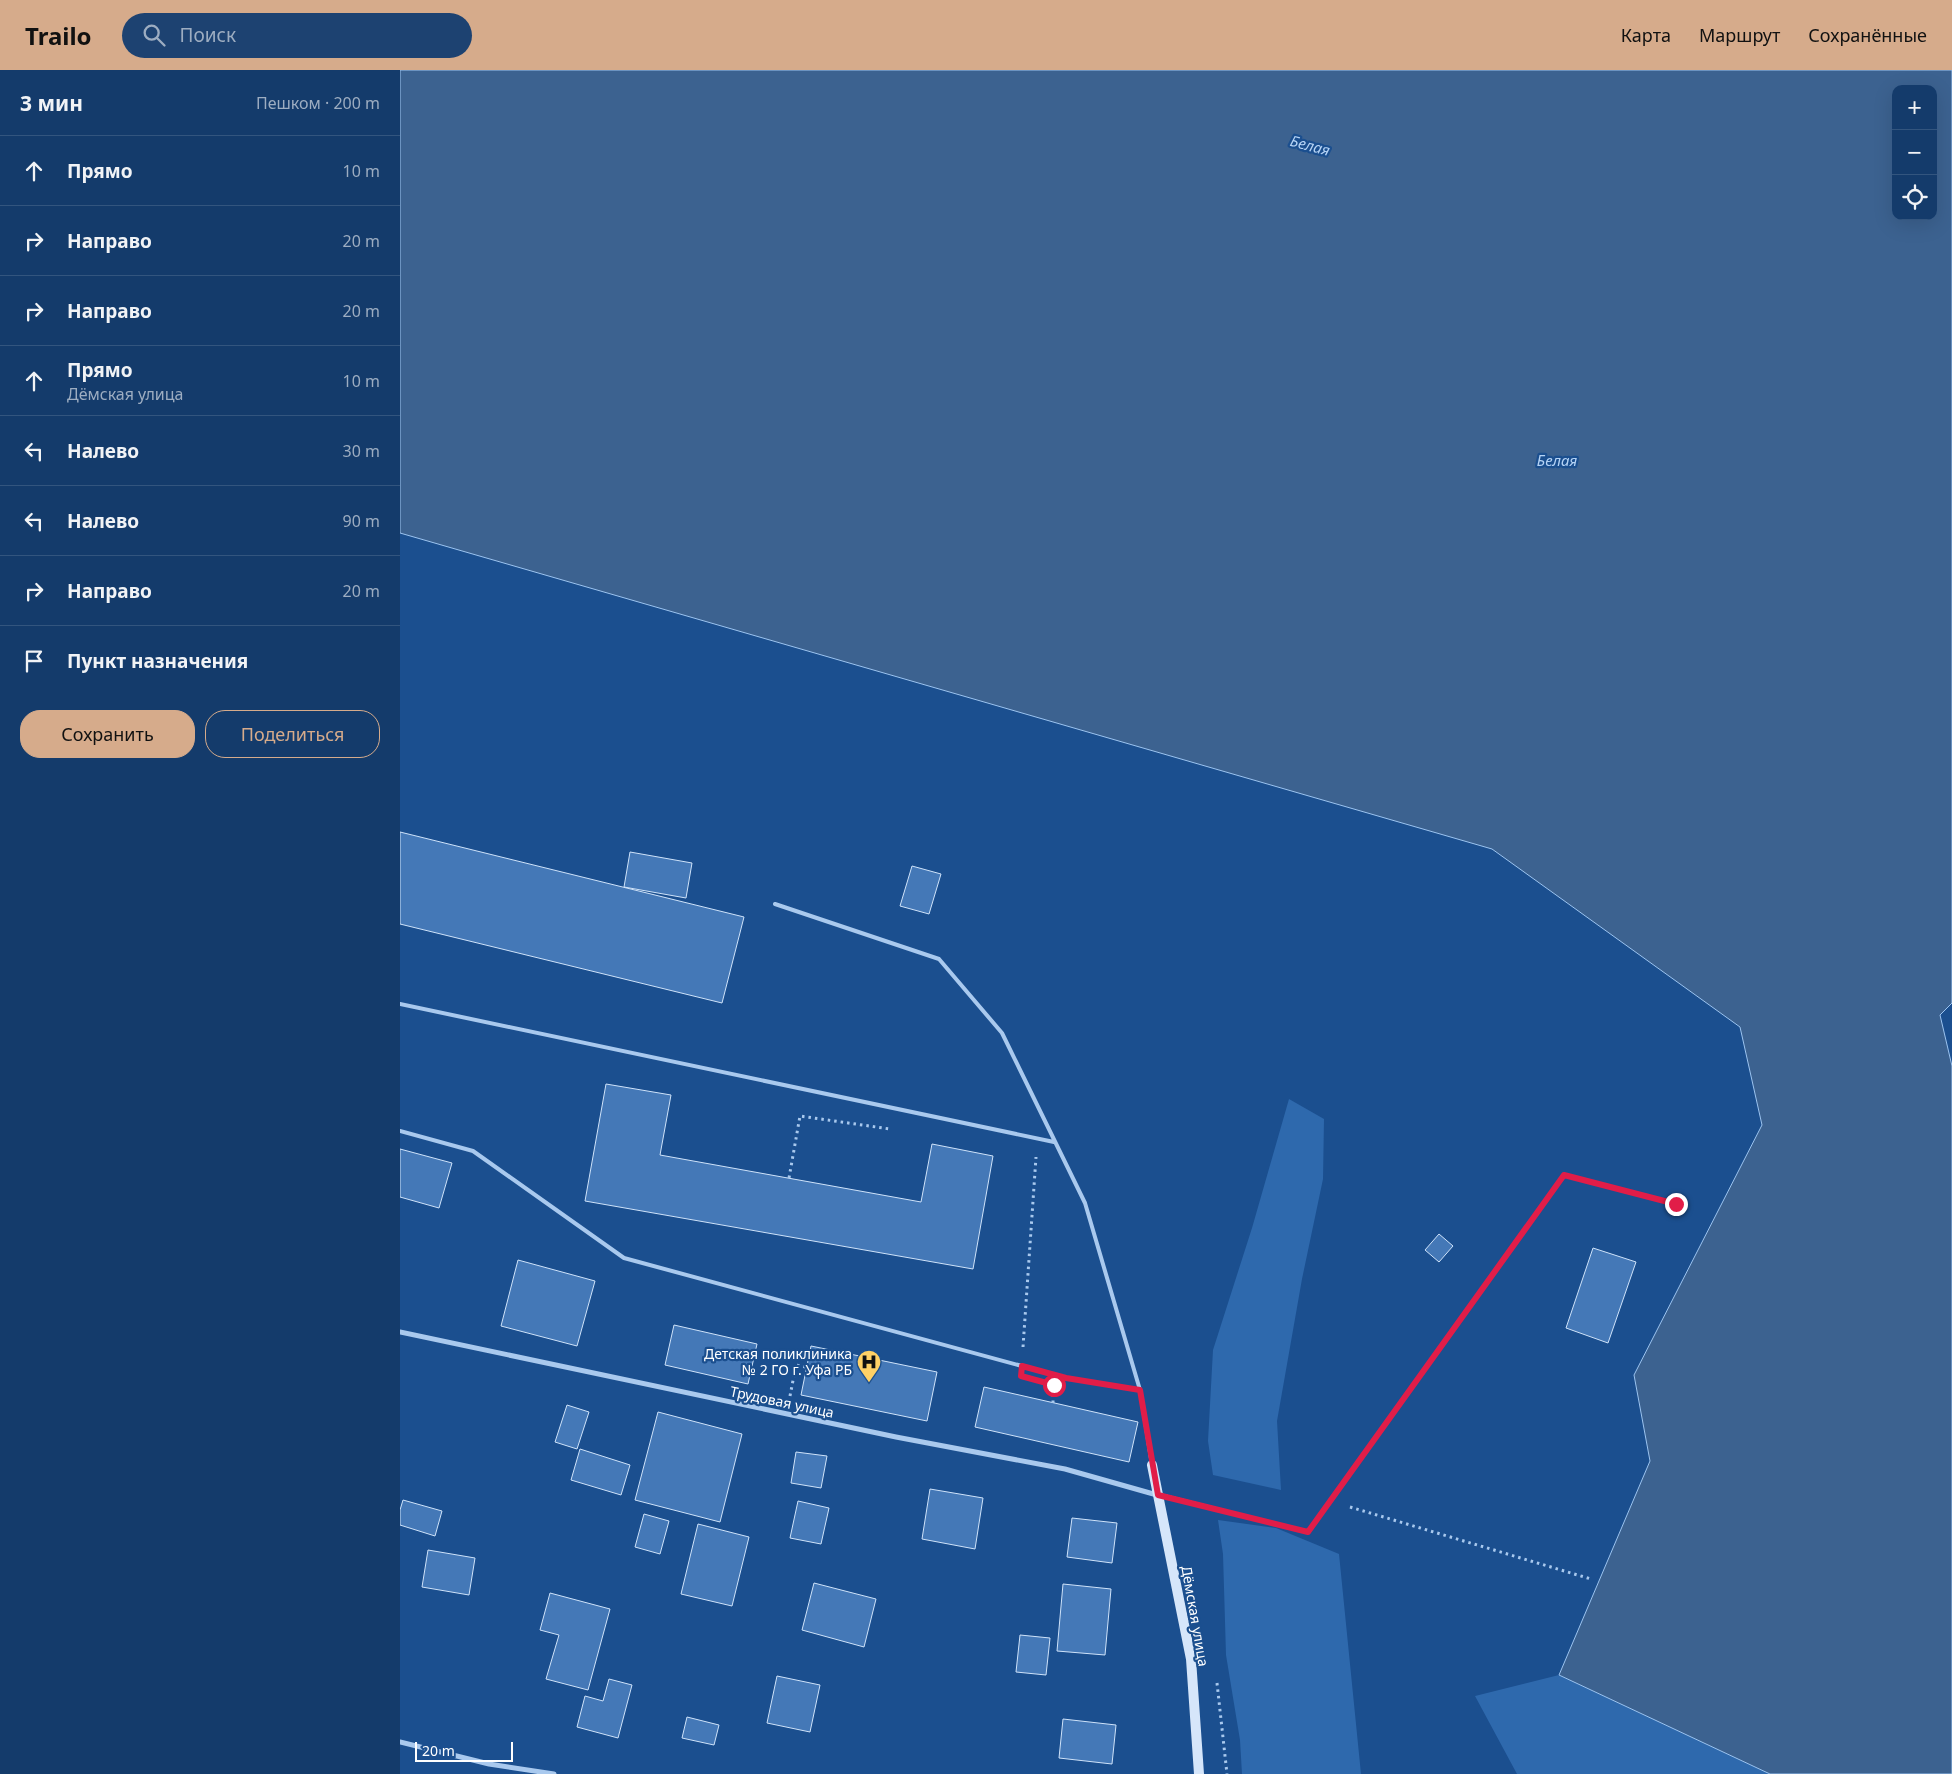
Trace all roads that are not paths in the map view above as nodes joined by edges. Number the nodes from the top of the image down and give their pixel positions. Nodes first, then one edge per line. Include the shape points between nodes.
1 (775, 904) dead end
2 (400, 1004) edge
3 (400, 1131) edge
4 (1054, 1142) junction
5 (1676, 1204) dead end
6 (400, 1332) edge
7 (1140, 1390) junction
8 (1152, 1464) joint
9 (1158, 1495) junction
10 (400, 1742) edge
11 (554, 1774) edge
12 (1199, 1774) edge

1 - 4 lane via 939,959 1002,1033
2 - 4 lane
3 - 7 lane via 473,1151 624,1258 1066,1378
4 - 7 lane via 1085,1203
5 - 9 lane via 1564,1175 1308,1532
6 - 9 street, Трудовая улица via 886,1435 1065,1469
7 - 8 lane
8 - 9 street, Дёмская улица
9 - 12 street, Дёмская улица via 1191,1658
10 - 11 street via 489,1764

